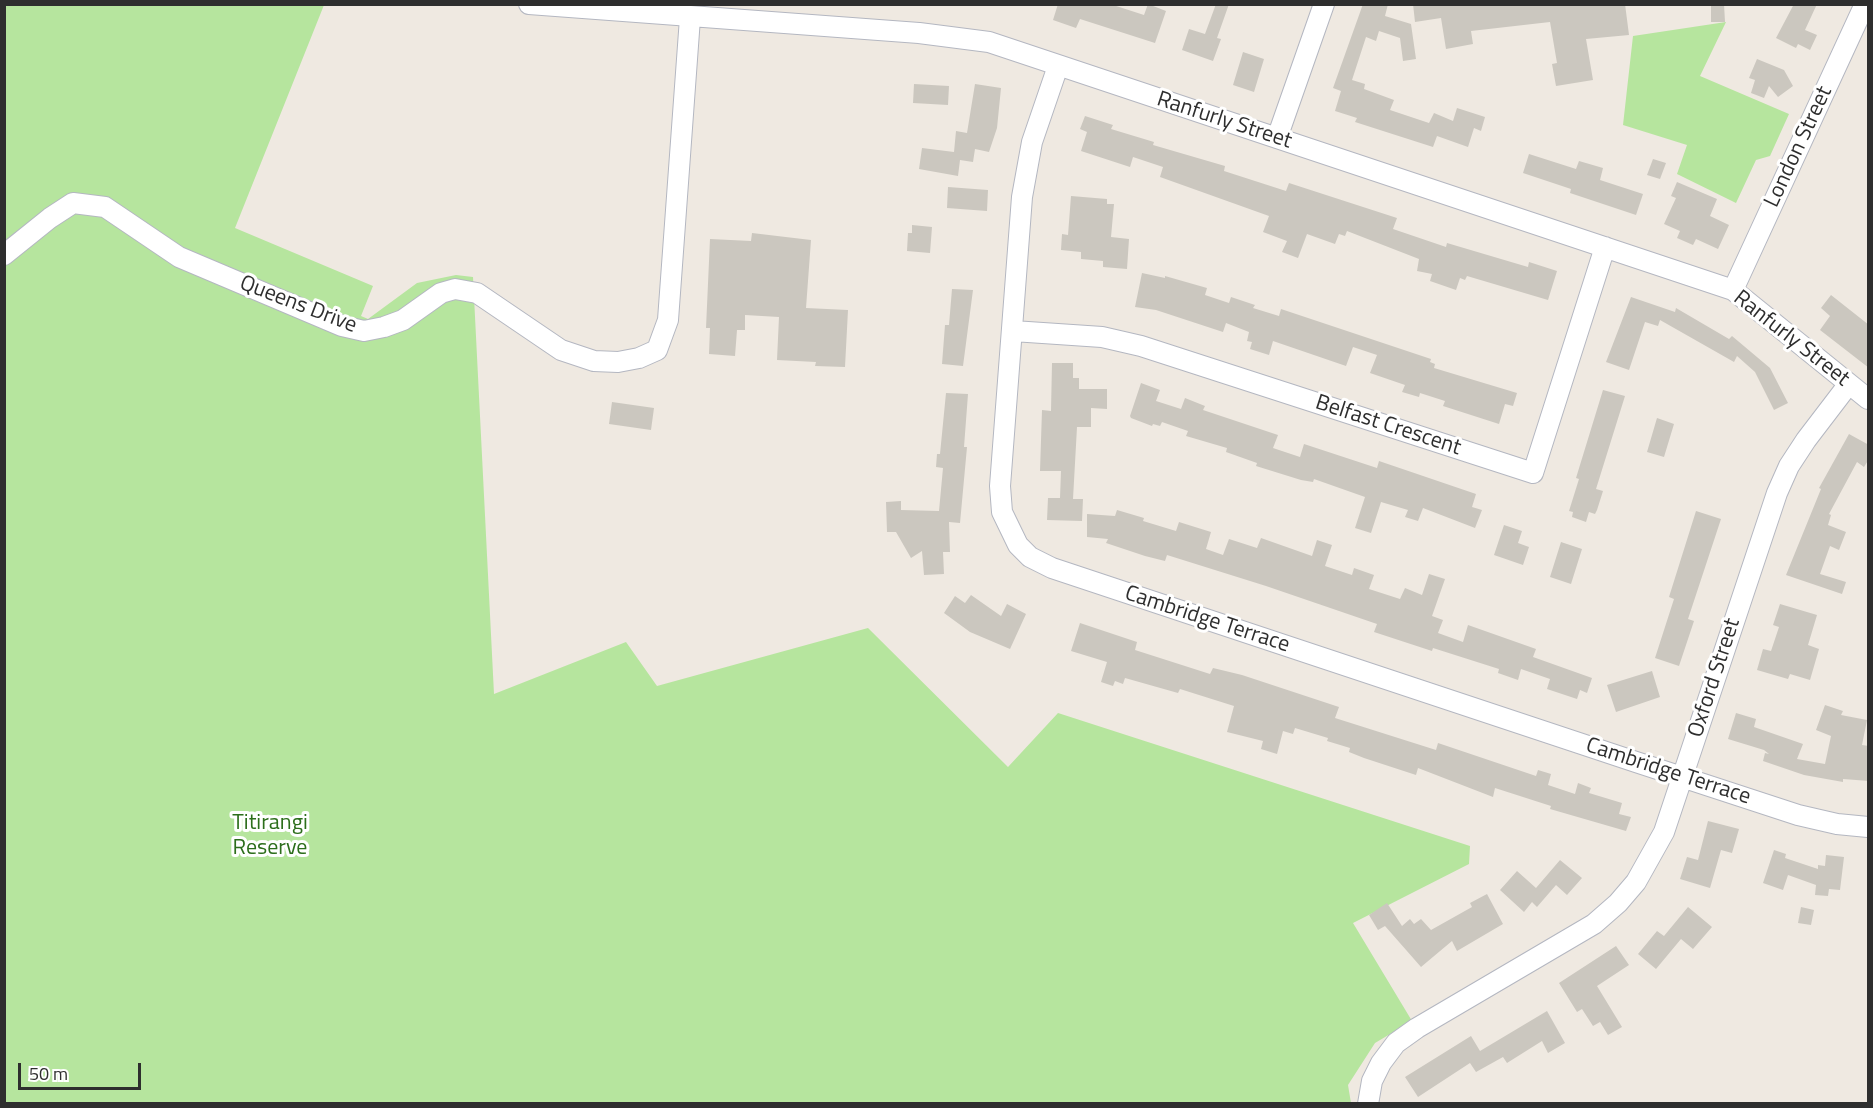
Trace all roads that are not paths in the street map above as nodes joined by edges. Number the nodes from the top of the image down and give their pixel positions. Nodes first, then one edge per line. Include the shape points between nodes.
1 (529, 4) edge
2 (1323, 4) edge
3 (1865, 4) edge
4 (690, 18) junction
5 (1058, 66) junction
6 (1277, 138) junction
7 (1605, 247) junction
8 (4, 255) edge
9 (1732, 290) junction
10 (1013, 331) junction
11 (1848, 385) junction
12 (1869, 399) edge
13 (1683, 777) junction
14 (1869, 827) edge
15 (1368, 1104) edge

1 - 4 street, Ranfurly Street
2 - 6 street
3 - 9 street, London Street
4 - 5 street, Ranfurly Street via 919,33 989,42
4 - 8 street, Queens Drive via 668,320 657,350 639,358 594,361 561,350 477,293 455,289 441,293 403,320 384,327 364,331 342,326 179,257 105,207 73,203
5 - 6 street, Ranfurly Street
5 - 10 street, Cambridge Terrace via 1025,168
6 - 7 street, Ranfurly Street
7 - 9 street, Ranfurly Street
7 - 10 street, Belfast Crescent via 1533,472 1141,346 1102,337
9 - 11 street, Ranfurly Street
10 - 13 street, Cambridge Terrace via 1000,486 1002,512 1009,531 1030,557 1052,568
11 - 12 street, Ranfurly Street
11 - 13 street, Oxford Street via 1806,440 1777,493
13 - 14 street, Cambridge Terrace via 1798,815
13 - 15 street, Oxford Street via 1651,860 1618,903 1594,924 1396,1043 1372,1081

